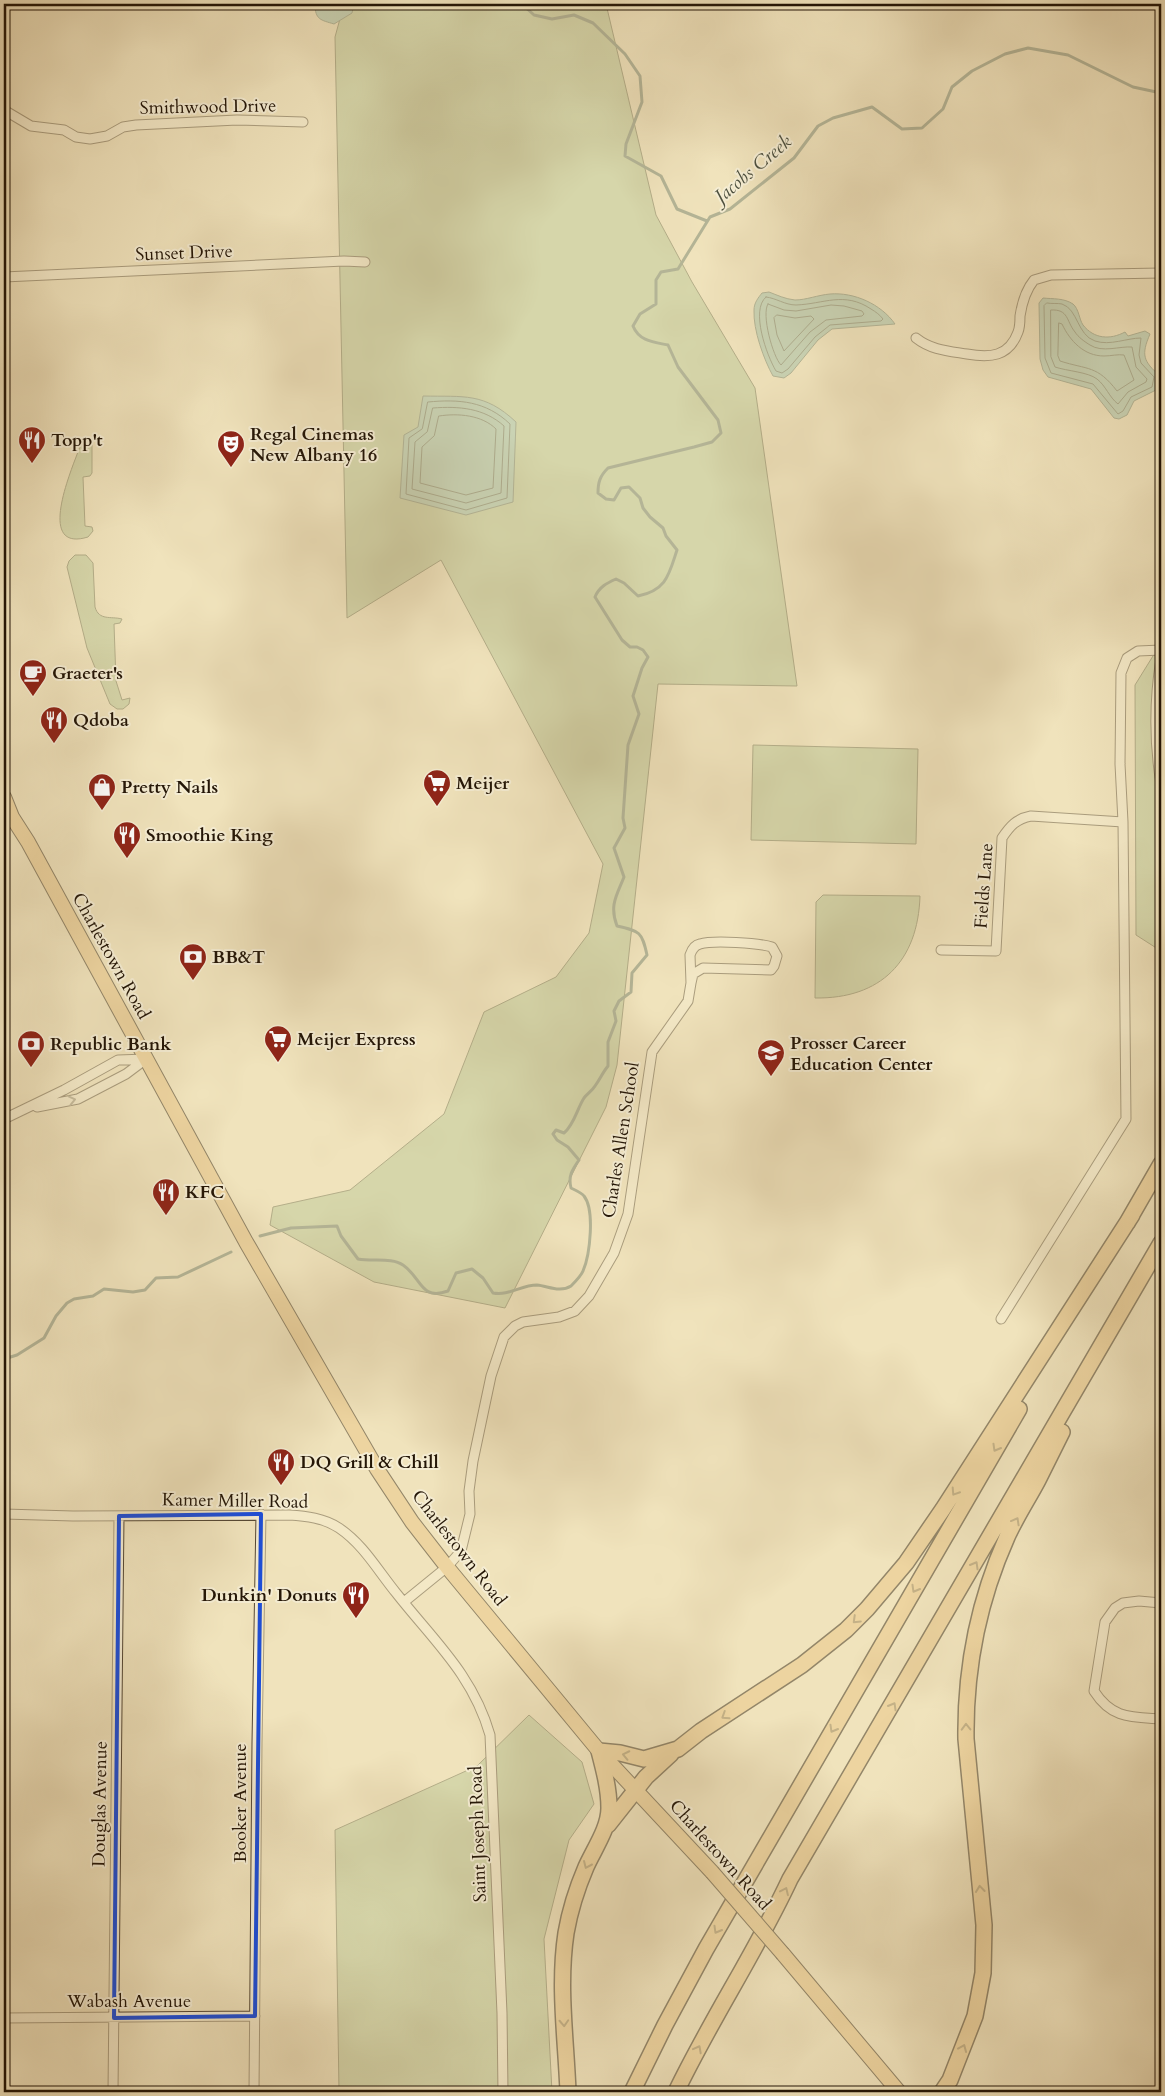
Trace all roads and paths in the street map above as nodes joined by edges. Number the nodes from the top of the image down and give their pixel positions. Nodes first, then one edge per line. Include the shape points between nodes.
1 (4, 110) edge
2 (303, 122) dead end
3 (365, 262) dead end
4 (1161, 273) edge
5 (4, 277) edge
6 (916, 338) dead end
7 (1161, 650) edge
8 (1161, 659) edge
9 (1161, 784) edge
10 (4, 797) edge
11 (1123, 822) junction
12 (941, 950) dead end
13 (691, 983) junction
14 (146, 1059) junction
15 (24, 1109) junction
16 (4, 1119) edge
17 (1161, 1164) edge
18 (1132, 1215) junction
19 (1161, 1243) edge
20 (1001, 1319) dead end
21 (1116, 1321) junction
22 (4, 1514) edge
23 (261, 1514) junction
24 (119, 1516) junction
25 (447, 1567) junction
26 (404, 1602) junction
27 (1161, 1603) edge
28 (1161, 1719) edge
29 (678, 1749) junction
30 (599, 1752) junction
31 (636, 1791) junction
32 (602, 1834) junction
33 (255, 2016) junction
34 (4, 2018) edge
35 (114, 2018) junction
36 (946, 2088) edge
37 (113, 2092) edge
38 (254, 2092) edge
39 (503, 2092) edge
40 (568, 2092) edge
41 (632, 2092) edge
42 (676, 2092) edge
43 (899, 2092) edge

1 - 2 street, Smithwood Drive via 31,126 64,130 76,137 90,139 136,125 236,120
3 - 5 street, Sunset Drive
4 - 6 street via 1051,275 1034,280 1023,300 1018,332 1006,350 998,355 985,357 938,350
7 - 11 street via 1138,651 1127,658 1121,674
8 - 9 street via 1155,716
10 - 14 main road, Charlestown Road
11 - 12 street, Fields Lane via 1020,818 1002,838 996,951
11 - 20 street via 1126,1119
13 - 13 street, Charles Allen School via 693,974 703,968 771,970 777,956 767,946 700,944 690,954
13 - 25 street, Charles Allen School via 688,1002 652,1052 629,1207 614,1253 589,1296 575,1311 514,1326 500,1345 473,1461 468,1527 461,1551
14 - 15 street via 118,1060
15 -> 14 street via 78,1099 126,1074
14 - 25 main road, Charlestown Road via 359,1440 412,1522
15 - 16 street
17 - 18 highway
18 -> 29 highway via 948,1502 887,1587 867,1610 824,1648
18 -> 41 highway via 706,1949
19 - 21 highway
36 -> 21 highway via 975,2016 983,1973 984,1926 966,1730 967,1681 978,1622 985,1592 1009,1534
42 -> 21 highway via 734,1982 771,1921 790,1880
22 - 24 street, Kamer Miller Road
23 - 24 street, Kamer Miller Road
23 - 26 street, Kamer Miller Road via 306,1516 337,1527 361,1546
23 - 33 street, Booker Avenue
24 - 35 street, Douglas Avenue
25 - 26 street
25 - 30 main road, Charlestown Road
26 - 39 street, Saint Joseph Road via 465,1678 478,1701 490,1735
27 - 28 street via 1139,1601 1123,1603 1115,1608 1105,1622 1094,1691 1110,1710 1121,1715
29 -> 30 highway via 644,1759
29 - 31 highway via 646,1776
30 - 31 main road, Charlestown Road
30 - 32 highway via 609,1808
31 - 32 highway
31 - 43 main road, Charlestown Road, bridge via 712,1872
32 -> 40 highway via 577,1888 566,1931 563,1979
33 - 35 street, Wabash Avenue
33 - 38 street, Booker Avenue
34 - 35 street, Wabash Avenue
35 - 37 street, Douglas Avenue

